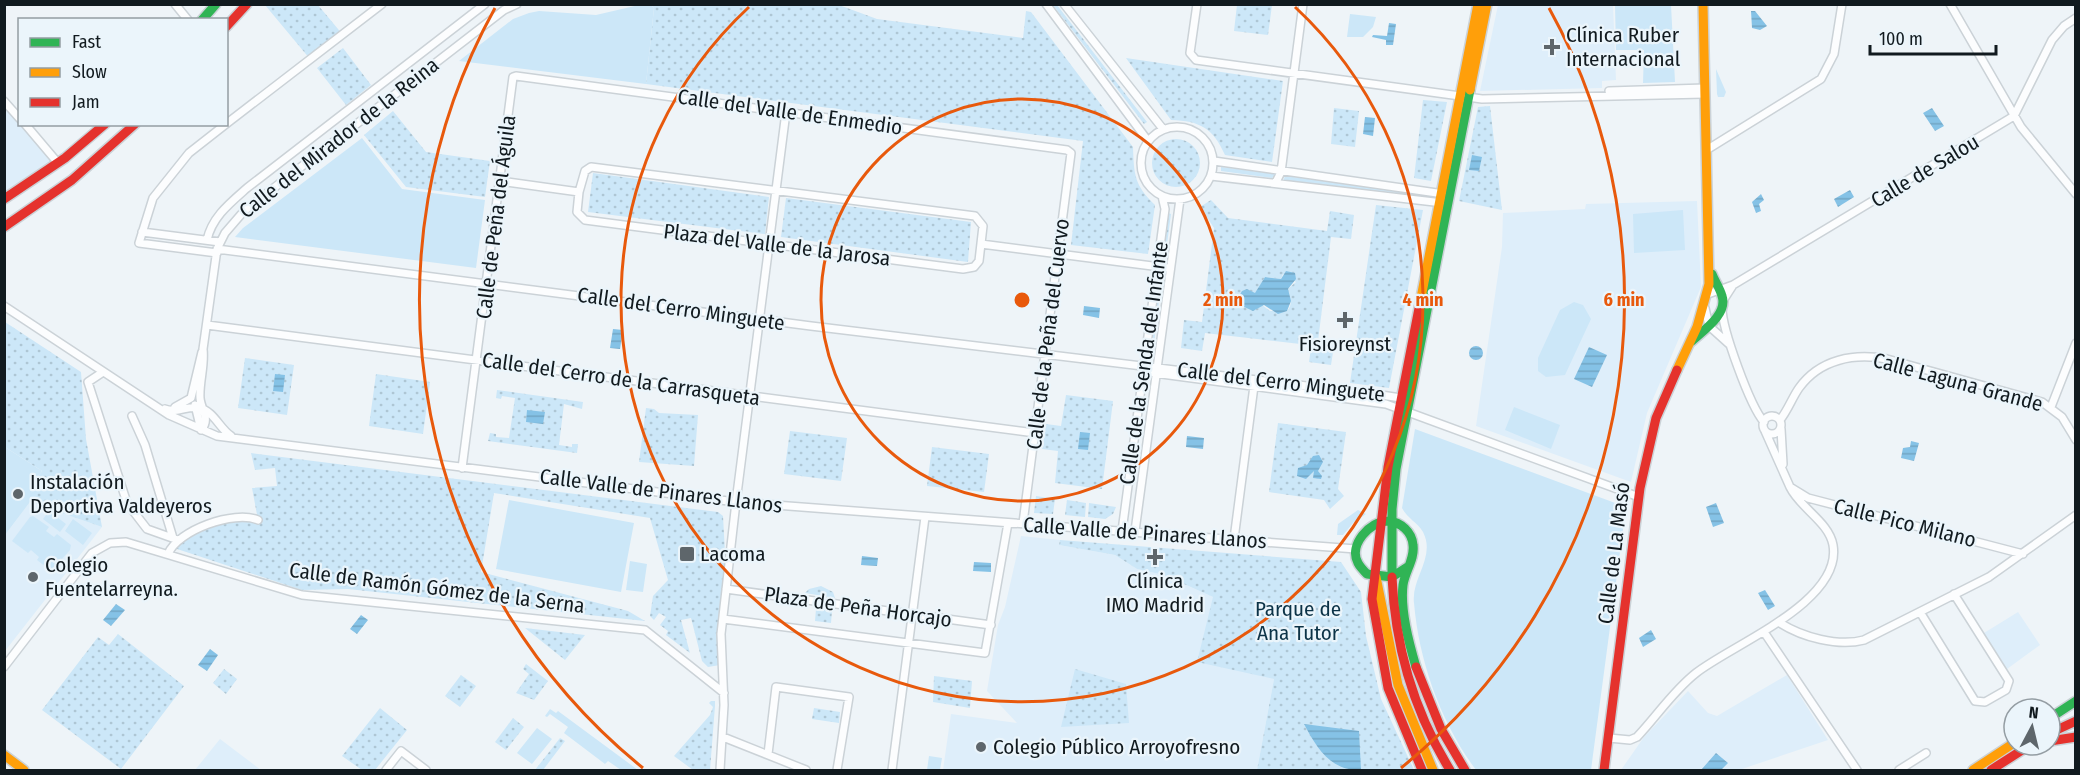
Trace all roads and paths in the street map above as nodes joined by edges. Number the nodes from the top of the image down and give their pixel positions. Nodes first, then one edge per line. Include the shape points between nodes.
1 (175, 4) edge
2 (216, 4) edge
3 (247, 4) edge
4 (382, 4) edge
5 (485, 4) edge
6 (517, 4) edge
7 (1046, 4) edge
8 (1064, 4) edge
9 (1197, 4) edge
10 (1303, 4) edge
11 (1478, 4) edge
12 (1487, 4) edge
13 (1703, 4) edge
14 (1842, 4) edge
15 (1950, 4) edge
16 (186, 18) edge
17 (204, 18) edge
18 (2076, 18) edge
19 (228, 25) edge
20 (1295, 72) junction
21 (516, 76) joint
22 (1705, 91) junction
23 (1464, 95) junction
24 (4, 101) edge
25 (786, 112) junction
26 (18, 116) edge
27 (2014, 116) junction
28 (228, 122) edge
29 (27, 126) edge
30 (103, 126) edge
31 (133, 126) edge
32 (223, 126) edge
33 (1163, 129) junction
34 (1148, 141) junction
35 (1065, 148) joint
36 (1708, 149) junction
37 (1214, 161) junction
38 (58, 163) junction
39 (1281, 172) junction
40 (1211, 176) junction
41 (500, 181) junction
42 (1276, 182) junction
43 (777, 190) junction
44 (579, 192) junction
45 (2076, 194) edge
46 (1162, 196) junction
47 (1179, 199) junction
48 (1443, 199) junction
49 (4, 200) edge
50 (4, 226) edge
51 (142, 232) junction
52 (207, 240) junction
53 (770, 243) junction
54 (981, 243) junction
55 (218, 248) junction
56 (1059, 254) junction
57 (1157, 267) junction
58 (1168, 268) junction
59 (1710, 268) junction
60 (488, 284) junction
61 (1708, 294) junction
62 (1721, 303) junction
63 (4, 306) edge
64 (1705, 306) junction
65 (760, 319) junction
66 (207, 325) junction
67 (1709, 326) junction
68 (2076, 343) edge
69 (1688, 346) junction
70 (1731, 346) junction
71 (203, 349) junction
72 (1046, 356) junction
73 (478, 360) junction
74 (1144, 368) junction
75 (1155, 370) junction
76 (103, 372) junction
77 (1254, 386) junction
78 (750, 396) junction
79 (1401, 398) junction
80 (150, 403) junction
81 (195, 407) junction
82 (2051, 407) junction
83 (205, 410) junction
84 (1403, 411) junction
85 (132, 416) dead end
86 (1780, 420) junction
87 (1764, 422) junction
88 (1781, 429) junction
89 (201, 430) junction
90 (1765, 432) junction
91 (1035, 434) junction
92 (236, 439) junction
93 (2076, 440) edge
94 (462, 468) junction
95 (1789, 484) junction
96 (1639, 497) junction
97 (1810, 499) junction
98 (735, 502) junction
99 (1800, 505) junction
100 (2076, 515) edge
101 (925, 517) junction
102 (1814, 517) junction
103 (258, 520) dead end
104 (1379, 522) junction
105 (1392, 522) junction
106 (1008, 523) junction
107 (1023, 524) junction
108 (1122, 531) junction
109 (1135, 531) junction
110 (175, 539) junction
111 (1234, 539) junction
112 (1356, 549) junction
113 (168, 554) junction
114 (2023, 554) junction
115 (1409, 566) junction
116 (1376, 577) junction
117 (1392, 577) junction
118 (726, 589) junction
119 (1954, 594) junction
120 (1920, 612) junction
121 (913, 614) junction
122 (723, 619) junction
123 (1779, 622) junction
124 (991, 625) junction
125 (1764, 632) junction
126 (910, 643) junction
127 (4, 667) edge
128 (724, 693) junction
129 (2076, 701) edge
130 (2062, 710) edge
131 (2076, 722) edge
132 (2062, 728) edge
133 (723, 737) junction
134 (1609, 738) junction
135 (2002, 750) edge
136 (1926, 753) dead end
137 (768, 754) junction
138 (4, 755) edge
139 (2012, 757) edge
140 (804, 770) edge
141 (24, 771) edge
142 (386, 771) edge
143 (426, 771) edge
144 (720, 771) edge
145 (837, 771) edge
146 (892, 771) edge
147 (1422, 771) edge
148 (1434, 771) edge
149 (1450, 771) edge
150 (1465, 771) edge
151 (1604, 771) edge
152 (1857, 771) edge
153 (1899, 771) edge
154 (1973, 771) edge
155 (1992, 771) edge

1 - 16 street
2 - 17 main road
3 - 19 main road
4 - 28 street
5 - 52 street, Calle del Mirador de la Reina via 247,188 224,208 211,225
6 - 55 street, Calle del Mirador de la Reina via 504,10 244,211
7 - 34 street
8 - 33 street
9 - 20 street via 1190,53 1196,60
10 - 20 street
11 - 23 main road
12 - 23 main road
13 - 22 main road, Calle de La Masó
14 - 36 street via 1832,63 1821,80
15 - 27 street
18 - 27 street via 2052,40
20 - 23 street
20 - 39 street
21 - 25 street, Calle del Valle de Enmedio
21 - 41 street, Calle de Peña del Águila
22 - 23 street via 1609,90 1488,99
22 - 36 main road, Calle de La Masó
23 - 48 main road
24 - 26 street
25 - 35 street, Calle del Valle de Enmedio
25 - 43 street
27 - 45 street
27 - 62 street, Calle de Salou via 1733,285
29 - 38 street
30 - 38 main road
31 - 50 main road via 115,146 47,200
32 - 51 street via 189,153 171,174 153,198
33 - 34 street
33 - 37 street via 1193,130 1206,141
34 - 46 street via 1141,158 1142,174
35 - 56 street, Calle de la Peña del Cuervo via 1071,153
36 - 59 main road, Calle de La Masó
37 - 39 street
37 - 40 street
38 - 49 main road
39 - 42 street
39 - 48 street
40 - 42 street
40 - 47 street via 1195,194
41 - 44 street
41 - 60 street, Calle de Peña del Águila
42 - 48 street
43 - 44 street via 598,167 585,171
43 - 53 street
43 - 54 street via 975,216 983,226
44 - 53 street, Plaza del Valle de la Jarosa via 577,212 585,220
46 - 47 street
46 - 57 street, Calle de la Senda del Infante via 1165,209
47 - 58 street, Calle de la Senda del Infante
48 - 79 main road
48 - 84 main road
51 - 52 street, Calle del Cerro Minguete
51 - 55 street, Calle del Cerro Minguete via 139,243
52 - 55 street, Calle del Cerro Minguete
53 - 54 street, Plaza del Valle de la Jarosa via 963,269 976,265
53 - 65 street
54 - 56 street
55 - 60 street, Calle del Cerro Minguete
55 - 66 street, Calle del Mirador de la Reina
56 - 57 street
56 - 72 street, Calle de la Peña del Cuervo
57 - 58 street
57 - 74 street, Calle de la Senda del Infante
58 - 75 street, Calle de la Senda del Infante
59 - 61 main road, Calle de La Masó
59 - 62 main road, Calle de La Masó
60 - 65 street, Calle del Cerro Minguete
60 - 73 street, Calle de Peña del Águila
61 - 62 street
61 - 64 main road, Calle de La Masó
62 - 64 street via 1710,312
62 - 67 main road, Calle de La Masó
62 - 70 street, Calle Pico Milano
63 - 76 street, Calle Valle de Pinares Llanos
64 - 67 street
64 - 69 main road, Calle de La Masó
65 - 72 street, Calle del Cerro Minguete
65 - 78 street
66 - 71 street, Calle del Mirador de la Reina
66 - 73 street, Calle del Cerro de la Carrasqueta
67 - 69 main road, Calle de La Masó
67 - 70 street, Calle Pico Milano
68 - 82 street
69 - 96 main road, Calle de La Masó via 1657,415
70 - 87 street, Calle Pico Milano
71 - 80 street via 191,398 177,407
71 - 81 street
71 - 83 street, Calle del Mirador de la Reina via 200,399
72 - 74 street, Calle del Cerro Minguete
72 - 91 street, Calle de la Peña del Cuervo
73 - 78 street, Calle del Cerro de la Carrasqueta
73 - 94 street, Calle de Peña del Águila
74 - 75 street, Calle del Cerro Minguete
74 - 108 street, Calle de la Senda del Infante
75 - 77 street, Calle del Cerro Minguete
75 - 79 street, Calle del Cerro Minguete
75 - 109 street, Calle de la Senda del Infante
76 - 80 street, Calle Valle de Pinares Llanos
76 - 110 street via 88,382 127,503 147,529
77 - 84 street, Calle del Cerro Minguete via 1380,403
77 - 111 street
78 - 91 street, Calle del Cerro de la Carrasqueta
78 - 98 street
79 - 84 main road
80 - 81 street via 171,411
80 - 89 street, Calle Valle de Pinares Llanos
81 - 83 street
81 - 89 street
82 - 86 street, Calle Laguna Grande via 1887,359 1853,357 1811,375
82 - 93 street, Calle Laguna Grande
83 - 89 street, Calle del Mirador de la Reina
83 - 92 street
84 - 96 street, Calle del Cerro Minguete
84 - 104 main road
84 - 105 main road
85 - 110 street
86 - 87 street via 1771,416
86 - 88 street, Calle Pico Milano
87 - 90 street, Calle Pico Milano
88 - 90 street via 1774,435
88 - 95 street, Calle Pico Milano via 1782,463
89 - 92 street, Calle Valle de Pinares Llanos
90 - 95 street, Calle Pico Milano
91 - 107 street, Calle de la Peña del Cuervo
92 - 94 street, Calle Valle de Pinares Llanos
94 - 98 street, Calle Valle de Pinares Llanos
95 - 97 street, Calle Pico Milano
95 - 99 street, Calle Pico Milano
96 - 134 main road, Calle de La Masó
97 - 99 street
97 - 102 street
97 - 114 street, Calle Pico Milano
98 - 101 street, Calle Valle de Pinares Llanos
98 - 118 street
99 - 102 street, Calle Pico Milano
100 - 114 street
101 - 106 street, Calle Valle de Pinares Llanos
101 - 121 street
102 - 123 street, Calle Pico Milano via 1832,542 1833,564 1816,589
103 - 110 street via 249,516 226,517
104 - 105 main road
104 - 112 main road via 1364,530
104 - 116 main road
105 - 115 main road via 1406,530 1413,541
105 - 117 main road
106 - 107 street, Calle Valle de Pinares Llanos
106 - 124 street
107 - 108 street, Calle Valle de Pinares Llanos
108 - 109 street, Calle Valle de Pinares Llanos
109 - 111 street, Calle Valle de Pinares Llanos
110 - 113 street
111 - 112 street, Calle Valle de Pinares Llanos
112 - 116 main road via 1363,571
113 - 127 street, Calle de Ramón Gómez de la Serna via 126,542 110,543 92,553
113 - 128 street, Calle de Ramón Gómez de la Serna via 302,595 645,630
114 - 119 street
115 - 117 main road
115 - 150 main road via 1403,590 1420,680 1437,724
116 - 117 main road
116 - 147 main road via 1372,599 1380,658 1400,721
116 - 148 main road via 1398,685
117 - 149 main road via 1409,682
118 - 121 street, Plaza de Peña Horcajo
118 - 122 street
119 - 120 street
119 - 120 street via 2009,681 2006,690 1986,702 1976,700
120 - 123 street via 1872,637 1850,643 1814,637
121 - 124 street, Plaza de Peña Horcajo
121 - 126 street
122 - 126 street, Plaza de Peña Horcajo
122 - 128 street
123 - 125 street, Calle Pico Milano
124 - 126 street, Plaza de Peña Horcajo via 985,653
125 - 134 street, Calle Pico Milano via 1694,674 1635,739
125 - 152 street
126 - 146 street
128 - 133 street
129 - 130 main road
131 - 132 main road
133 - 137 street
133 - 144 street
134 - 151 main road, Calle de La Masó
135 - 154 main road
136 - 153 street
137 - 140 street
137 - 145 street via 776,687 849,697
138 - 141 main road
139 - 155 main road
142 - 143 street via 401,751

